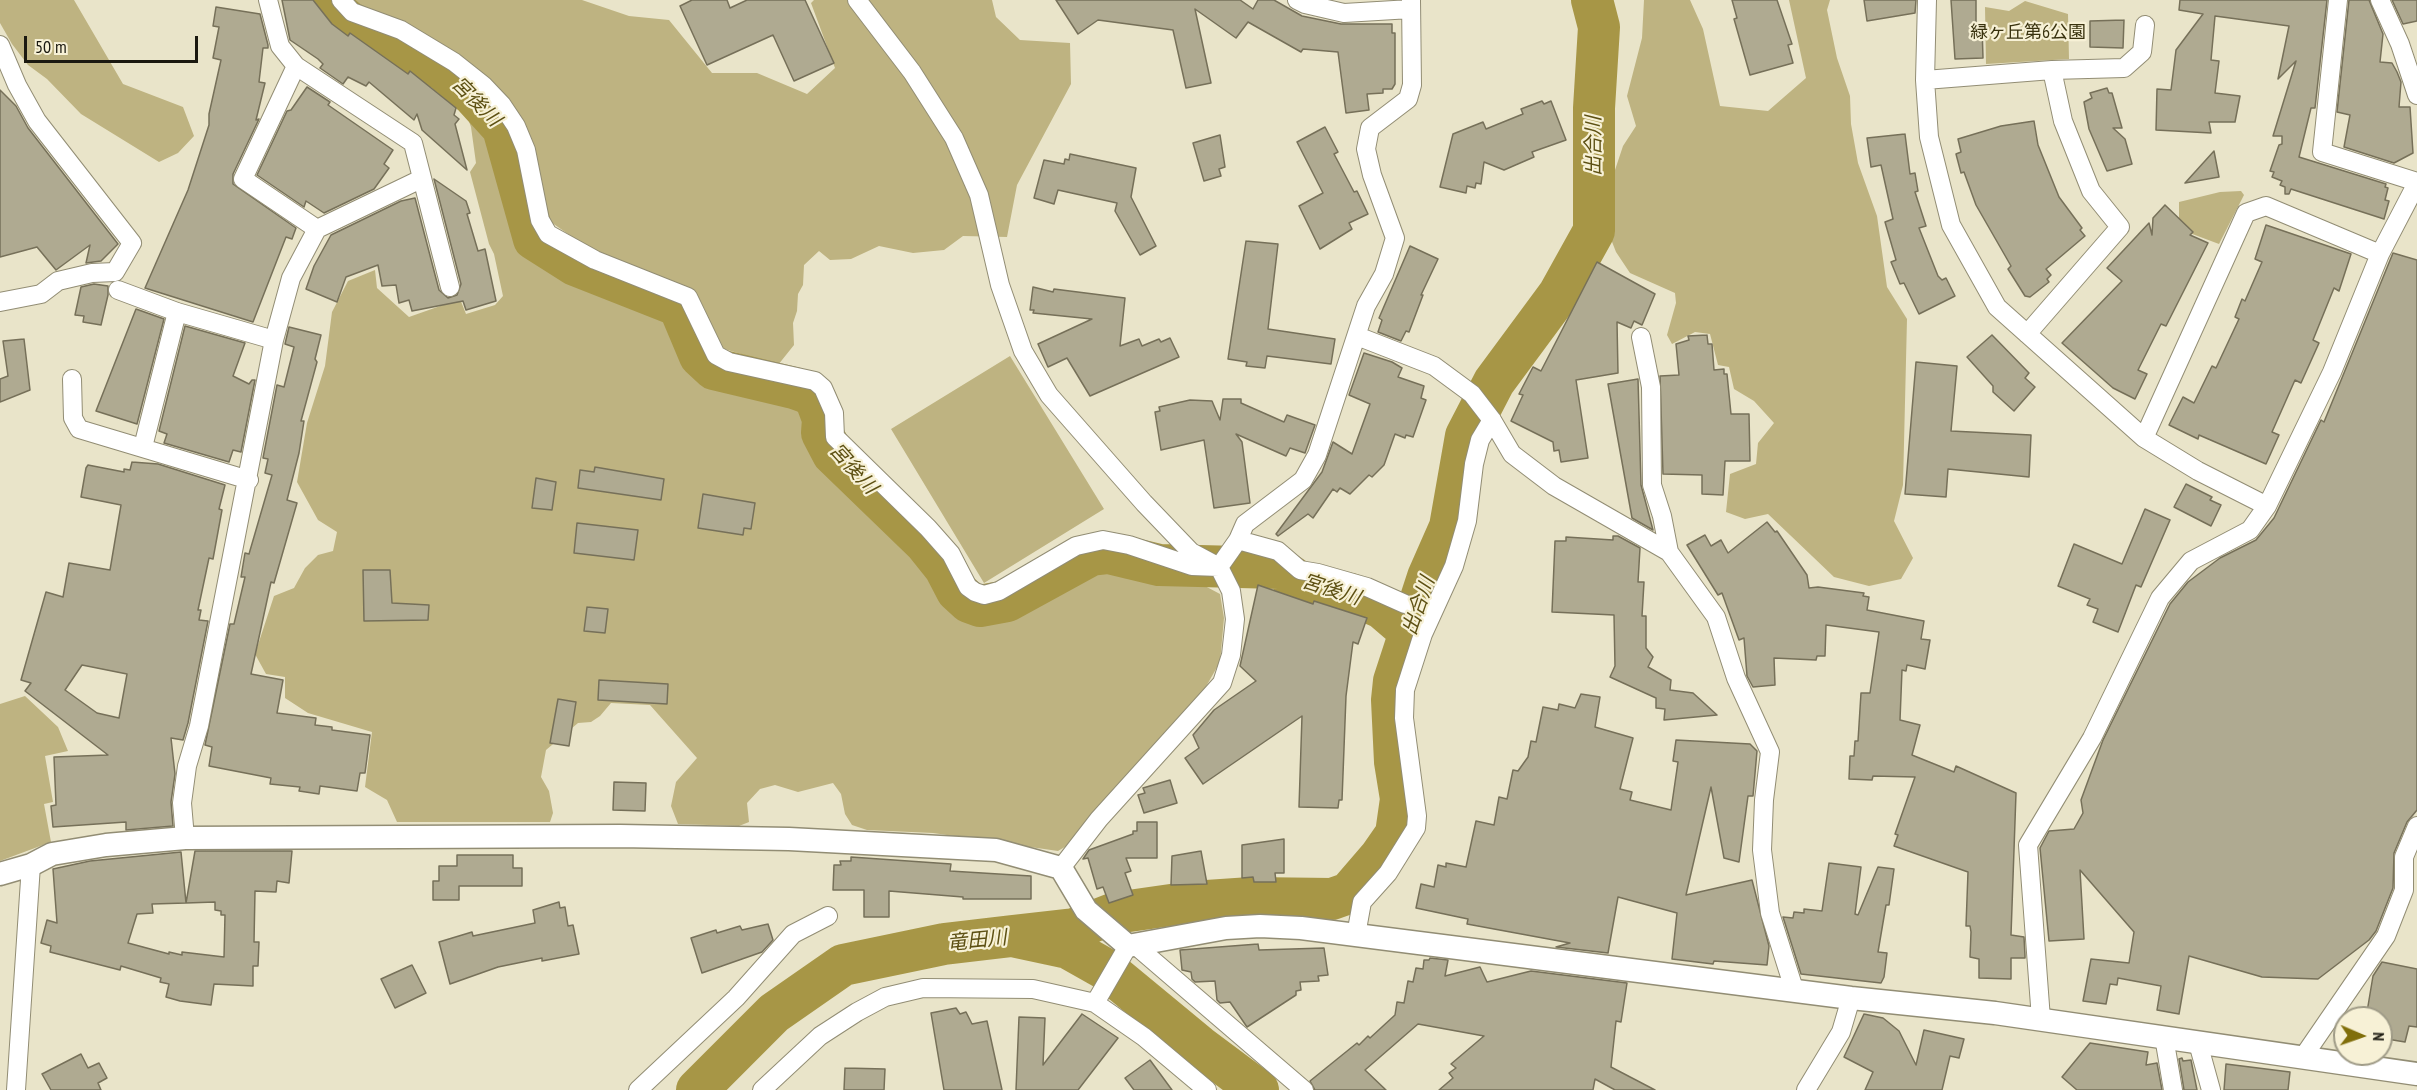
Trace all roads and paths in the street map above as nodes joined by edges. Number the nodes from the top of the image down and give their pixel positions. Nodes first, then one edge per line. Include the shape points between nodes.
1 (268, 0) edge
2 (341, 0) edge
3 (857, 0) edge
4 (1297, 0) edge
5 (1927, 0) edge
6 (2338, 0) edge
7 (2380, 0) edge
8 (1411, 4) edge
9 (2145, 25) dead end
10 (0, 45) edge
11 (296, 66) junction
12 (2052, 70) junction
13 (1925, 80) junction
14 (2417, 95) edge
15 (421, 179) junction
16 (2417, 182) edge
17 (317, 229) junction
18 (2380, 254) junction
19 (450, 288) dead end
20 (118, 290) dead end
21 (0, 302) edge
22 (177, 312) junction
23 (2027, 334) junction
24 (1357, 336) junction
25 (1641, 337) dead end
26 (274, 340) junction
27 (72, 379) dead end
28 (1492, 420) junction
29 (2144, 438) junction
30 (143, 447) junction
31 (249, 480) junction
32 (2267, 506) junction
33 (1238, 540) junction
34 (1669, 552) junction
35 (1219, 567) junction
36 (1405, 604) dead end
37 (2417, 826) edge
38 (185, 838) junction
39 (31, 865) junction
40 (1061, 868) junction
41 (0, 874) edge
42 (828, 916) dead end
43 (1356, 935) junction
44 (1125, 942) junction
45 (1794, 989) junction
46 (1851, 998) junction
47 (1095, 1003) junction
48 (2041, 1020) junction
49 (2163, 1036) junction
50 (2198, 1042) junction
51 (2303, 1057) junction
52 (2417, 1074) edge
53 (15, 1090) edge
54 (638, 1090) edge
55 (762, 1090) edge
56 (1207, 1090) edge
57 (1304, 1090) edge
58 (1806, 1090) edge
59 (2173, 1090) edge
60 (2211, 1090) edge

1 - 11 street via 280,46
2 - 35 street via 352,12 402,30 454,62 502,105 526,150 540,220 548,234 595,260 687,297 716,356 815,381 823,388 834,414 835,437 928,528 951,554 975,592 984,595 999,591 1076,546 1103,540 1192,566
3 - 35 street via 912,72 954,138 979,195 999,285 1023,351 1049,395 1191,552
4 - 8 street via 1344,14
5 - 13 street
6 - 16 street via 2322,152
7 - 14 street
8 - 24 street via 1412,85 1408,99 1370,128 1366,148 1395,238
9 - 12 street via 2142,52 2124,68
10 - 21 street via 37,121 132,243 116,272 58,281 41,294
11 - 15 street via 413,143
11 - 17 street via 243,180
12 - 13 street
12 - 23 street via 2063,121 2091,191 2120,227
13 - 23 street via 1929,137 1951,225 1997,307
15 - 17 street
15 - 19 street
16 - 18 street
17 - 26 street via 291,278
18 - 29 street via 2266,206 2246,213
18 - 32 street via 2332,372
20 - 22 street
22 - 26 street
22 - 30 street
23 - 29 street
24 - 28 street via 1434,366 1472,394
24 - 33 street via 1317,455 1303,480 1245,524
25 - 34 street via 1652,387 1652,485
26 - 31 street
27 - 30 street via 73,418 80,429
28 - 34 street via 1512,454 1554,486
28 - 43 street via 1480,440 1467,521 1454,566 1423,634 1405,690 1404,718 1416,828 1388,873 1362,902
29 - 32 street
30 - 31 street
31 - 38 street via 199,726 187,766 182,803
32 - 48 street via 2250,530 2191,561 2160,598 2092,738 2028,845
33 - 35 street
33 - 36 street via 1278,551 1300,570 1367,587
34 - 45 street via 1716,616 1736,678 1770,752 1762,850 1770,913
35 - 40 street via 1231,591 1235,619 1231,655 1222,683 1099,819
37 - 51 street via 2404,857 2404,890 2386,936
38 - 39 street via 51,854
38 - 40 street via 522,834 789,839 996,850
39 - 41 street
39 - 53 street
40 - 44 street via 1086,910
42 - 54 street via 793,934 736,998
43 - 44 street via 1260,926
43 - 45 street
44 - 47 street
44 - 57 street
45 - 46 street
46 - 48 street
46 - 58 street via 1841,1032
47 - 55 street via 1033,989 923,988 885,997 820,1036
47 - 56 street via 1144,1037
48 - 49 street
49 - 50 street
49 - 59 street
50 - 51 street
50 - 60 street
51 - 52 street

